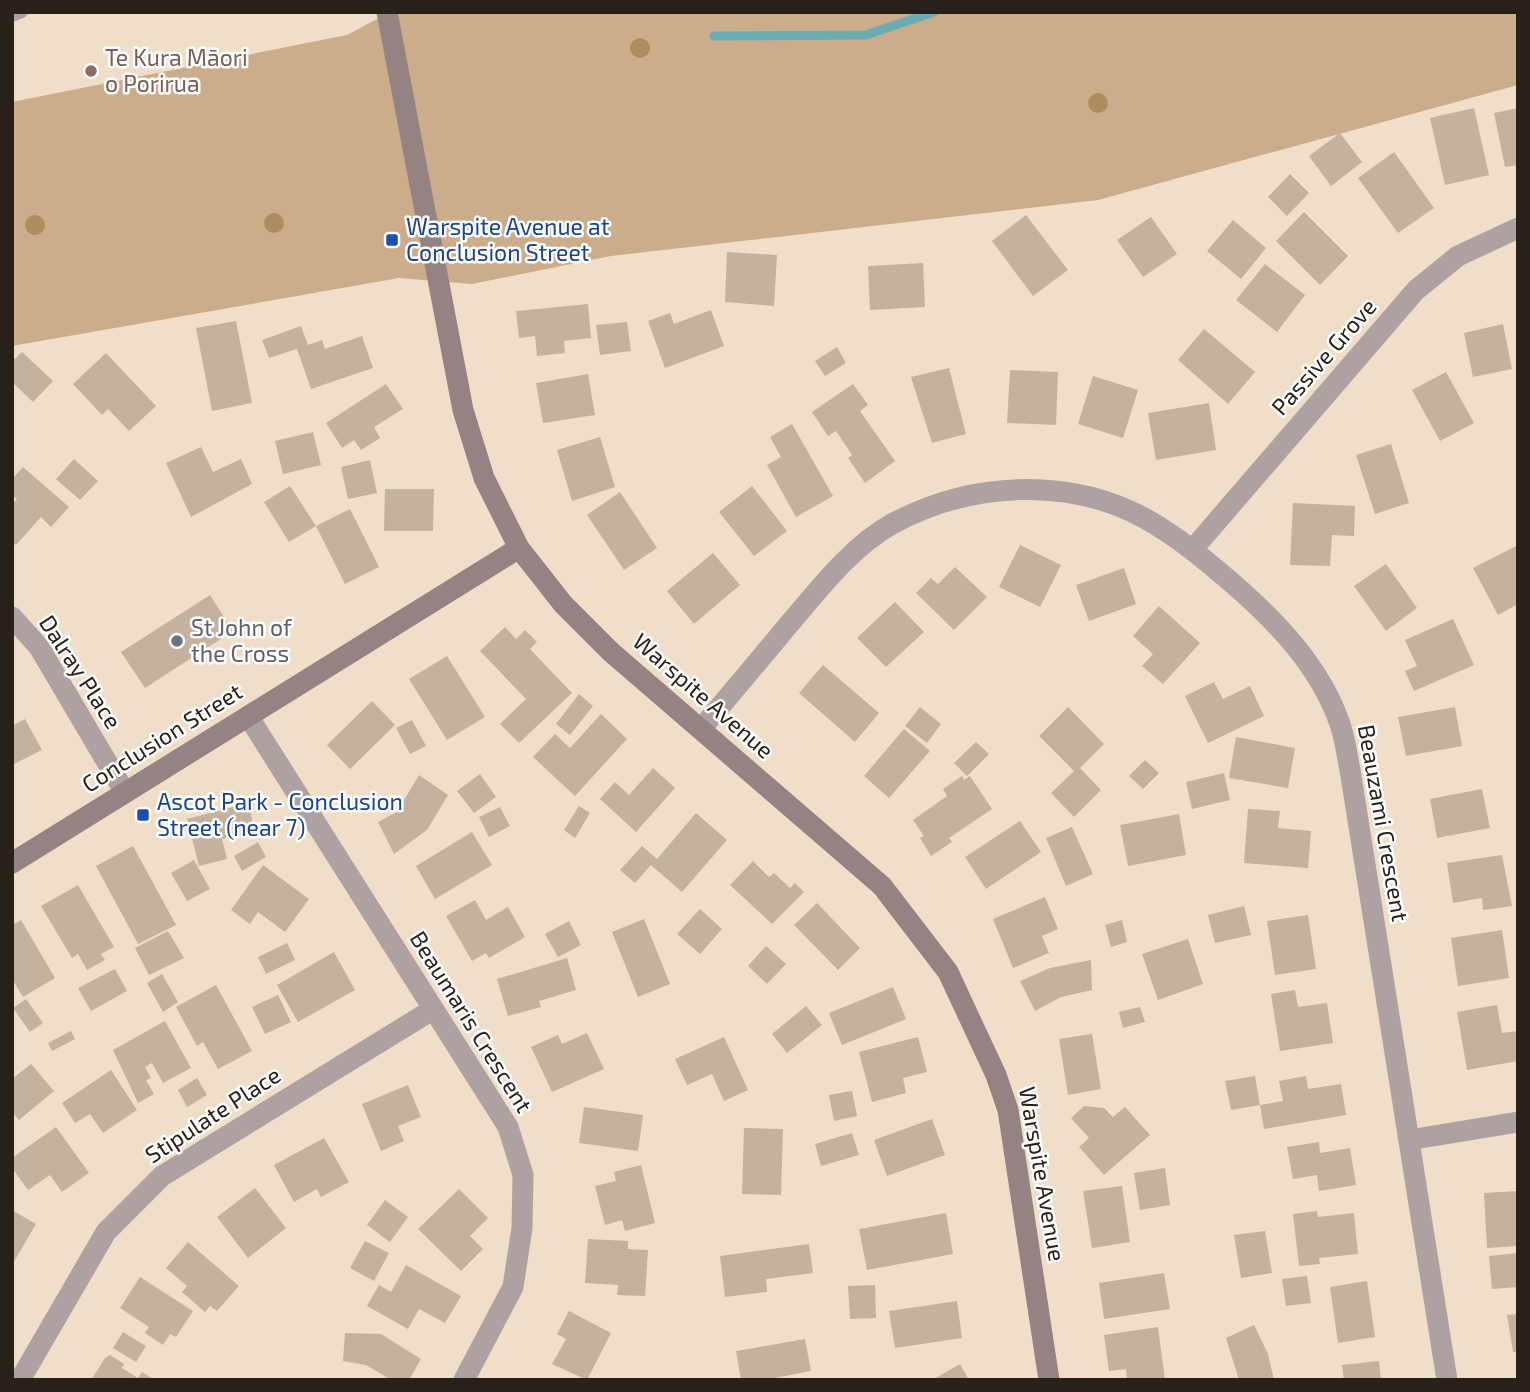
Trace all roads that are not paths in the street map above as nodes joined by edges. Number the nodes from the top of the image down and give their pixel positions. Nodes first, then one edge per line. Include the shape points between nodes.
1 (22, 12) edge
2 (387, 12) edge
3 (12, 16) edge
4 (1518, 228) edge
5 (519, 548) junction
6 (1193, 549) junction
7 (12, 617) edge
8 (248, 716) junction
9 (701, 729) junction
10 (124, 791) junction
11 (12, 863) edge
12 (432, 1010) junction
13 (1518, 1122) edge
14 (1409, 1140) junction
15 (20, 1380) edge
16 (464, 1380) edge
17 (1049, 1380) edge
18 (1447, 1380) edge

1 - 3 lane
2 - 5 main road, Warspite Avenue via 463,410 484,478
4 - 6 street, Passive Grove via 1458,256 1416,290
5 - 8 main road, Conclusion Street
5 - 9 main road, Warspite Avenue via 572,614
6 - 9 street, Beauzami Crescent via 1145,519 1102,500 1053,491 1002,490 927,507 890,525 844,563
6 - 14 street, Beauzami Crescent via 1272,618 1324,689 1340,723
7 - 10 street, Dalray Place via 39,648
8 - 10 main road, Conclusion Street
8 - 12 street, Beaumaris Crescent
9 - 17 main road, Warspite Avenue via 883,886 948,972 1008,1110
10 - 11 main road, Conclusion Street
12 - 15 street, Stipulate Place via 162,1175 106,1232
12 - 16 street, Beaumaris Crescent via 508,1127 523,1175 522,1228 513,1287
13 - 14 street
14 - 18 street, Beauzami Crescent

